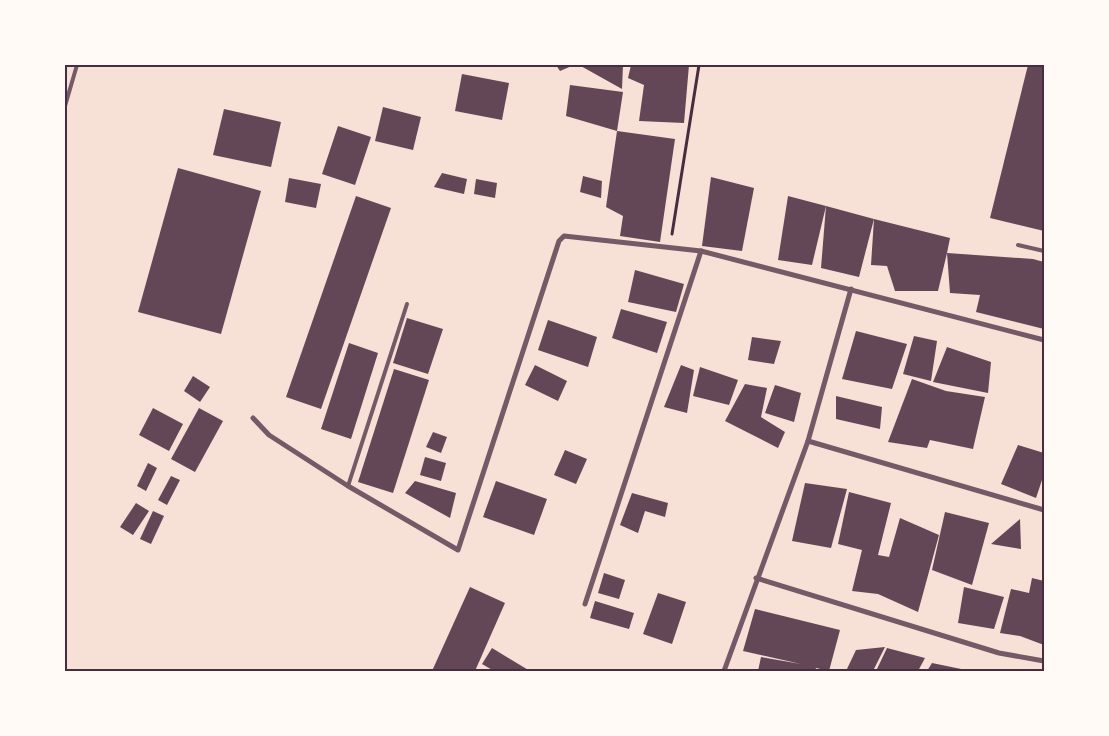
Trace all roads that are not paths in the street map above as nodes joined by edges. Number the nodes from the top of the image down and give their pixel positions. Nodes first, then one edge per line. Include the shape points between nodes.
1 (78, 65) edge
2 (65, 106) edge
3 (1018, 245) dead end
4 (700, 251) junction
5 (1044, 251) edge
6 (851, 289) junction
7 (407, 304) dead end
8 (1044, 340) edge
9 (253, 418) dead end
10 (808, 441) junction
11 (348, 486) junction
12 (1044, 510) edge
13 (756, 578) junction
14 (585, 604) dead end
15 (1044, 661) edge
16 (724, 671) edge

1 - 2 lane
3 - 5 lane
4 - 6 street
4 - 11 street via 571,235 559,241 458,550
4 - 14 street
6 - 8 street
6 - 10 street
7 - 11 lane
9 - 11 street via 269,435
10 - 12 street
10 - 13 street
13 - 15 street via 999,653
13 - 16 street

